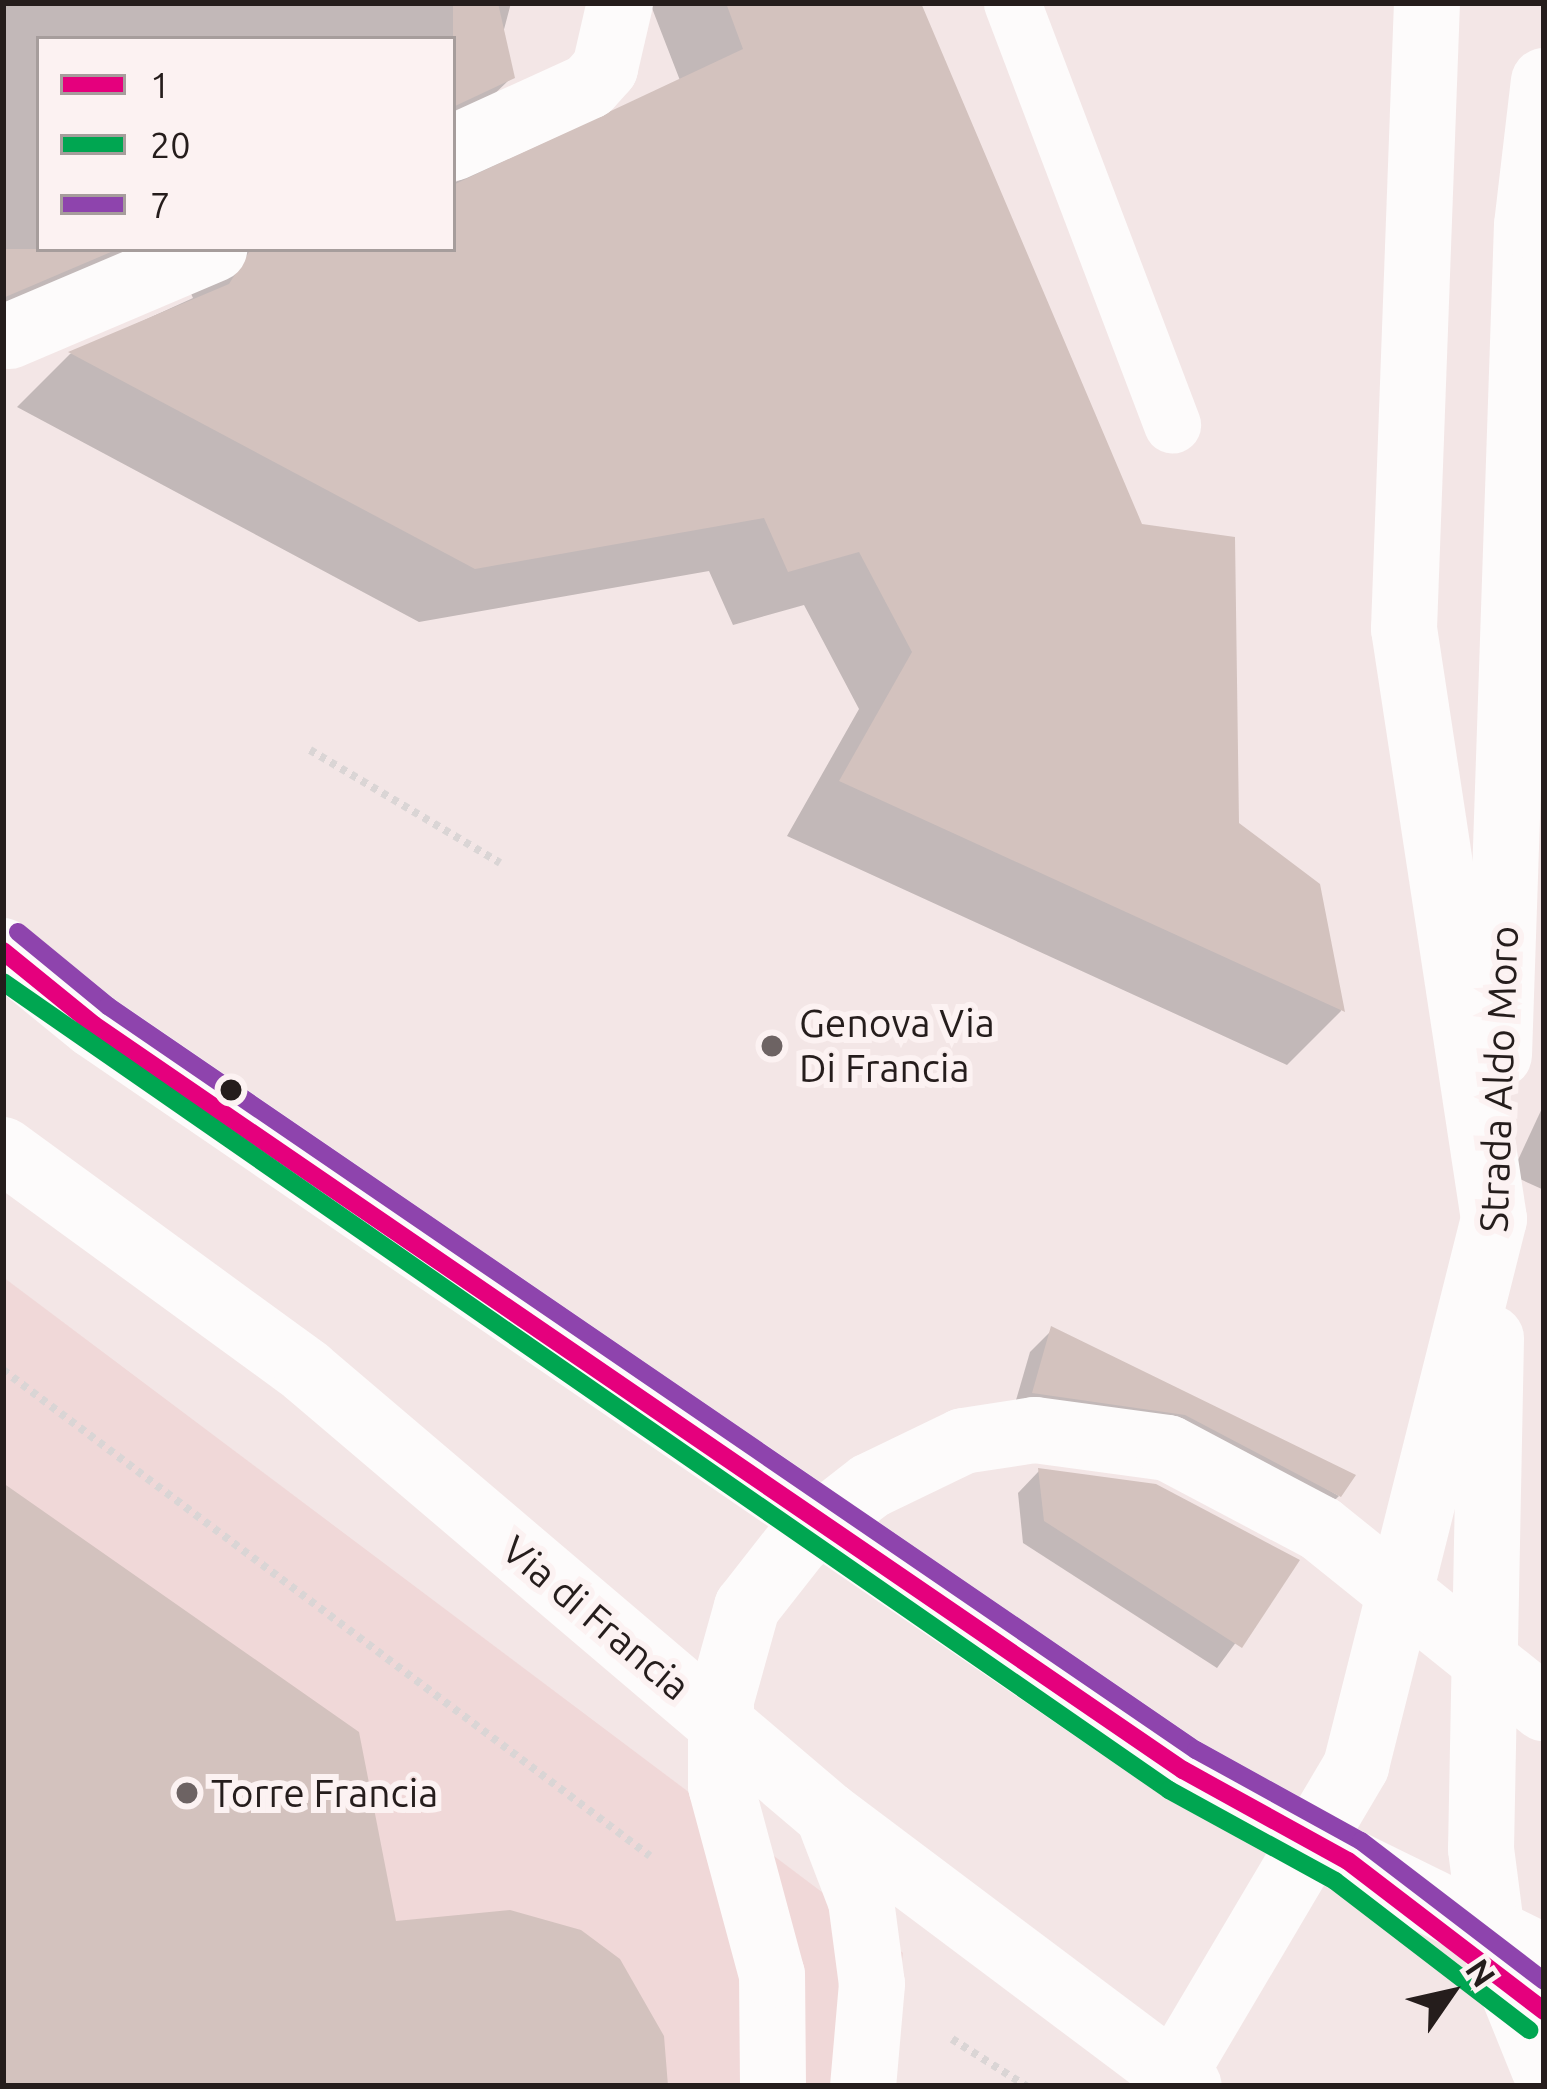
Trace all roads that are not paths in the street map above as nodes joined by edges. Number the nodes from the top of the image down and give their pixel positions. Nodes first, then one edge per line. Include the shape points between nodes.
1 (620, 3) edge
2 (1012, 3) edge
3 (1427, 3) edge
4 (1544, 82) edge
5 (456, 147) edge
6 (207, 252) edge
7 (9, 336) dead end
8 (1172, 425) dead end
9 (3, 951) edge
10 (3, 1150) edge
11 (1494, 1220) junction
12 (1544, 1708) edge
13 (828, 1815) junction
14 (1348, 1861) junction
15 (1544, 1957) edge
16 (1544, 2011) edge
17 (1544, 2068) edge
18 (773, 2086) edge
19 (863, 2086) edge
20 (1168, 2086) edge
21 (1189, 2086) edge

1 - 5 main road via 605,68 589,86
2 - 8 lane
3 - 11 main road via 1404,629
4 - 11 main road, Strada Aldo Moro via 1528,225
6 - 7 main road
9 - 14 main road via 94,1025 1183,1770
10 - 13 main road, Via di Francia via 307,1372
11 - 17 main road, Strada Aldo Moro via 1481,1849 1493,1942
11 - 20 main road via 1356,1766
12 - 18 main road via 1321,1528 1168,1448 1034,1430 963,1441 870,1486 798,1543 747,1607 721,1700 722,1786 772,1975
13 - 19 main road via 861,1901 875,2017
13 - 21 main road, Via di Francia
14 - 15 main road
14 - 16 main road

